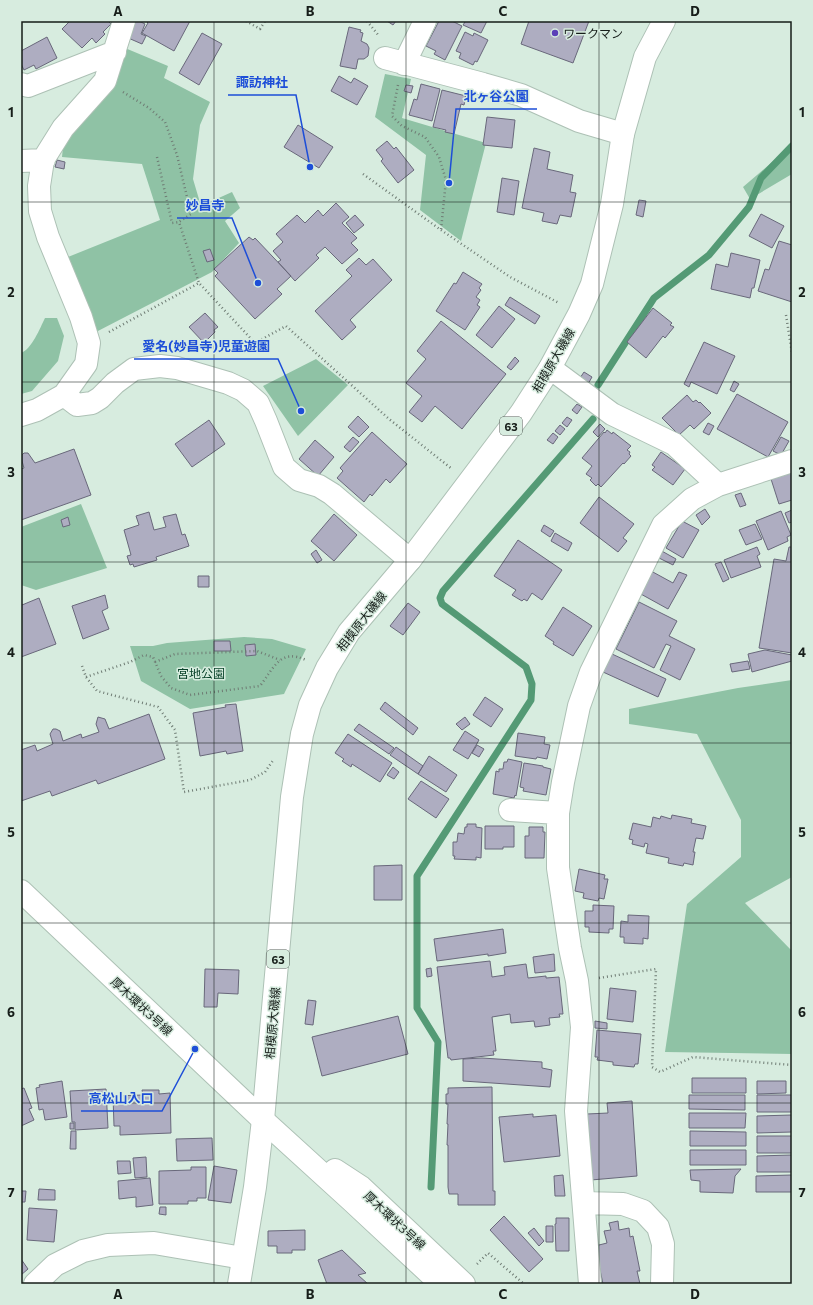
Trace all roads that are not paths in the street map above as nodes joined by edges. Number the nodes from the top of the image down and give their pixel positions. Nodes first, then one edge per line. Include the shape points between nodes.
1 (124, 21) edge
2 (426, 21) edge
3 (664, 21) edge
4 (115, 52) junction
5 (26, 91) edge
6 (623, 134) junction
7 (44, 160) junction
8 (21, 161) edge
9 (550, 368) junction
10 (64, 395) junction
11 (21, 415) edge
12 (792, 461) edge
13 (718, 485) junction
14 (410, 560) junction
15 (510, 810) dead end
16 (558, 813) junction
17 (21, 891) edge
18 (263, 1120) junction
19 (584, 1203) junction
20 (243, 1258) junction
21 (455, 1283) edge
22 (35, 1284) edge
23 (239, 1284) edge
24 (590, 1284) edge
25 (662, 1284) edge

1 - 4 street
2 - 6 street via 397,62 520,95 579,121
3 - 6 street, 相模原大磯線 / 63 via 645,57
4 - 5 street
4 - 7 street via 105,81 63,128
6 - 9 street, 相模原大磯線 / 63 via 612,204 592,284
7 - 8 street
7 - 10 street via 39,186 40,211 89,343 86,364
9 - 13 street via 612,414 674,444
9 - 14 street, 相模原大磯線 / 63 via 521,413
10 - 11 street via 37,410
10 - 14 street via 77,405 92,403 134,369 160,366 177,368 243,390 258,403 284,467 299,480 319,486 332,494
12 - 13 street
13 - 16 street via 692,499 664,525 594,665 579,706
14 - 18 street, 相模原大磯線 / 63 via 349,632 327,668 310,705 302,734 292,797
15 - 16 street
16 - 19 street via 558,868 582,1027 576,1111
17 - 18 street, 厚木環状3号線
18 - 20 street, 相模原大磯線 / 63
18 - 21 street, 厚木環状3号線 via 361,1187
19 - 24 street
19 - 25 street via 623,1204 643,1211 658,1227 664,1244
20 - 22 street via 154,1243 108,1245 83,1252 55,1265
20 - 23 street, 相模原大磯線 / 63

